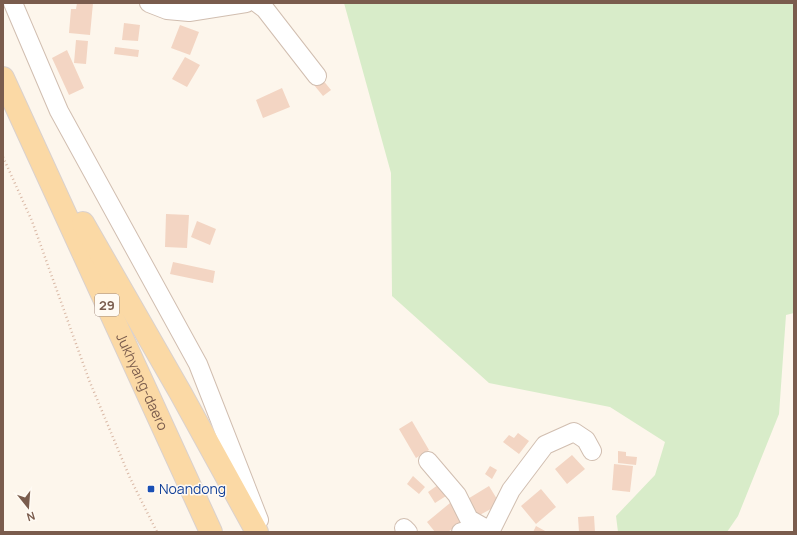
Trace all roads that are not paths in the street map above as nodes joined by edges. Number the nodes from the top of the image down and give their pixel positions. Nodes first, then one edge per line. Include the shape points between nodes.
1 (13, 3) edge
2 (149, 3) edge
3 (246, 3) edge
4 (257, 3) edge
5 (317, 76) dead end
6 (3, 78) edge
7 (15, 104) junction
8 (592, 451) dead end
9 (428, 461) dead end
10 (491, 528) edge
11 (211, 532) edge
12 (257, 532) edge
13 (264, 532) edge
14 (461, 532) edge

1 - 13 street via 59,111 198,364
2 - 3 street via 167,10 189,12
4 - 5 street via 265,9
6 - 7 main road, Jukhyang-daero / 29
7 - 11 main road, Jukhyang-daero / 29
7 - 12 main road
8 - 10 street via 586,440 574,432 545,445 511,490
9 - 10 street via 457,495 469,519
10 - 14 street

